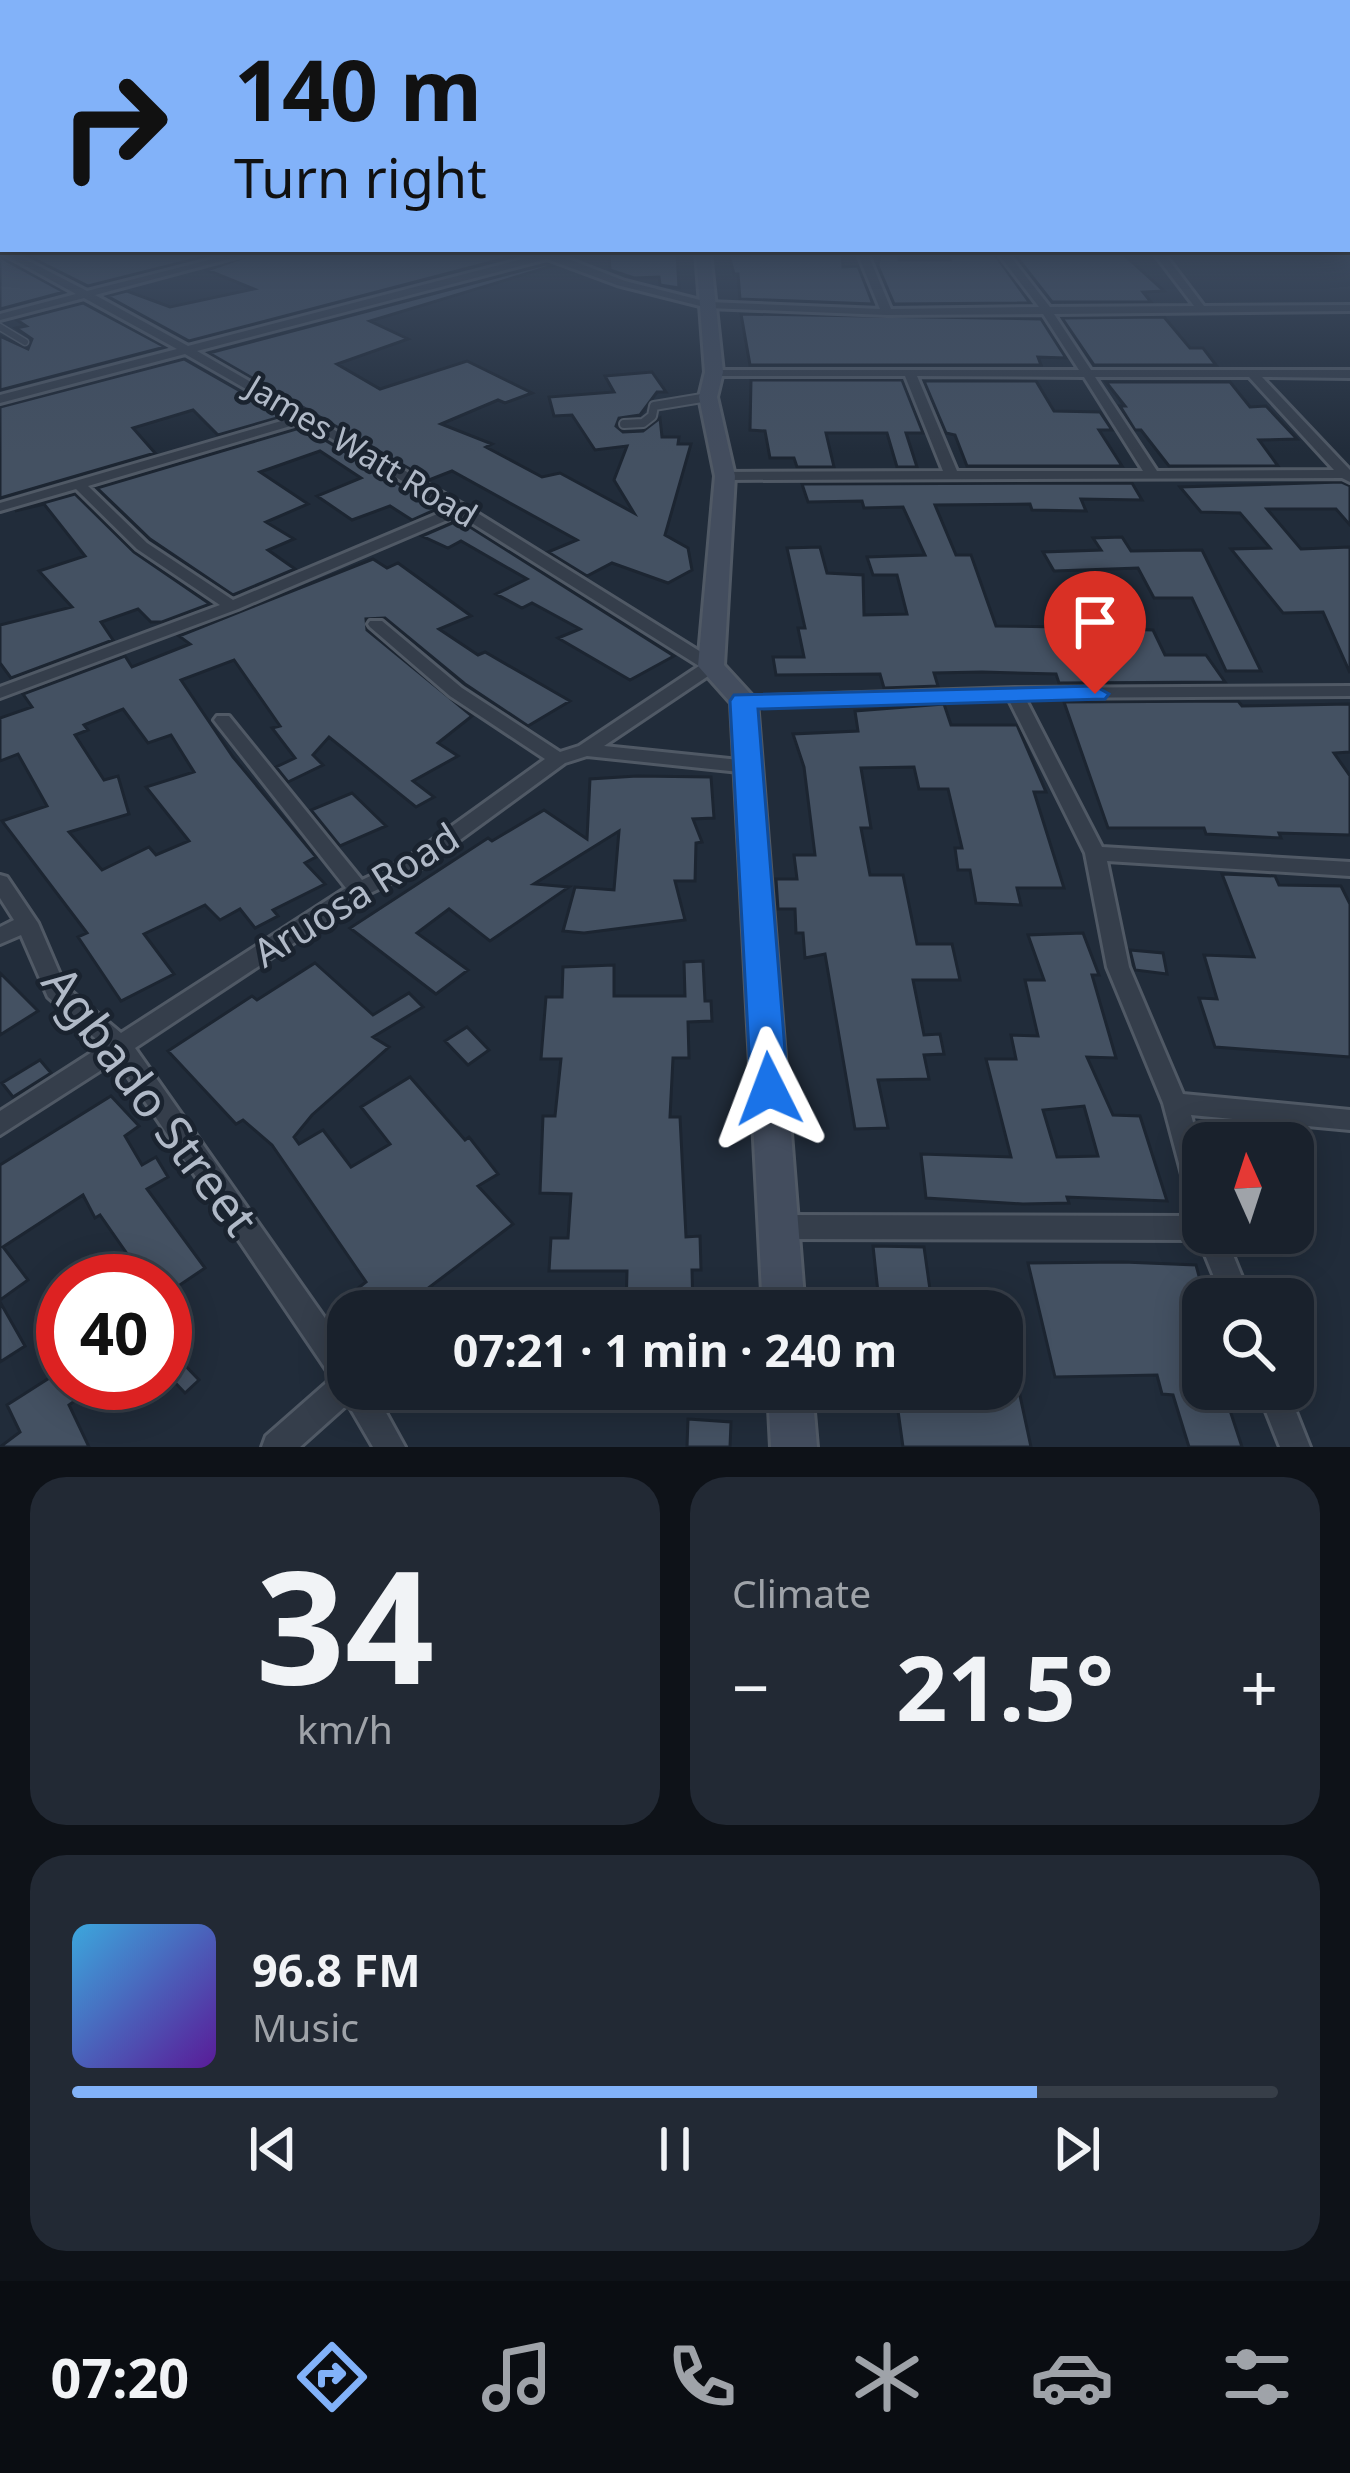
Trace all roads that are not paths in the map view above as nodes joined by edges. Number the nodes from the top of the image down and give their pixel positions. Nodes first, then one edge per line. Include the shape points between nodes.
1 (133, 320) edge
2 (302, 320) edge
3 (709, 320) edge
4 (1052, 320) edge
5 (0, 328) edge
6 (25, 341) dead end
7 (190, 350) junction
8 (910, 374) junction
9 (1350, 374) edge
10 (1088, 375) junction
11 (1254, 376) junction
12 (711, 385) junction
13 (0, 399) edge
14 (306, 418) junction
15 (624, 424) dead end
16 (1153, 475) junction
17 (1348, 475) edge
18 (725, 476) junction
19 (952, 476) junction
20 (80, 485) junction
21 (0, 507) edge
22 (461, 508) junction
23 (232, 606) junction
24 (376, 624) dead end
25 (711, 666) junction
26 (1350, 691) edge
27 (0, 693) edge
28 (1014, 693) junction
29 (744, 701) junction
30 (224, 720) dead end
31 (586, 750) junction
32 (558, 759) junction
33 (749, 767) junction
34 (1096, 853) junction
35 (1350, 869) edge
36 (0, 882) edge
37 (359, 890) junction
38 (27, 923) junction
39 (0, 936) edge
40 (120, 1046) junction
41 (1175, 1103) junction
42 (1350, 1120) edge
43 (0, 1124) edge
44 (1182, 1129) edge
45 (778, 1227) junction
46 (1182, 1231) edge
47 (782, 1290) edge
48 (327, 1349) edge
49 (327, 1400) edge
50 (368, 1410) edge
51 (791, 1410) edge
52 (1280, 1410) edge
53 (278, 1447) edge
54 (390, 1447) edge
55 (794, 1447) edge
56 (1295, 1447) edge

1 - 7 street, James Watt Road
2 - 7 street
3 - 12 street
4 - 10 street
5 - 6 lane
7 - 13 street
7 - 14 street, James Watt Road
8 - 10 street
8 - 12 street
8 - 19 street
9 - 11 street
10 - 11 street
10 - 16 street
11 - 17 street
12 - 15 lane via 653,406 643,423
12 - 18 street
14 - 20 street
14 - 22 street, James Watt Road
16 - 17 street
16 - 19 street
18 - 19 street
18 - 25 street
20 - 21 street
20 - 23 street via 142,546
22 - 23 street
22 - 25 street, James Watt Road
23 - 27 street
24 - 32 street via 457,692
25 - 29 street
25 - 31 street, Aruosa Road
26 - 28 street
28 - 29 street
28 - 34 street
29 - 33 street
30 - 37 street
31 - 32 street, Aruosa Road
31 - 33 street
32 - 37 street, Aruosa Road via 412,864
33 - 45 street
34 - 35 street
34 - 41 street via 1118,968
36 - 38 street, Agbado Street
37 - 40 street, Aruosa Road
38 - 39 street
38 - 40 street, Agbado Street via 56,992
40 - 43 street, Aruosa Road
40 - 48 street, Agbado Street
41 - 42 street
41 - 44 street
45 - 46 street
45 - 47 street
49 - 53 street
50 - 54 street
51 - 55 street
52 - 56 street

